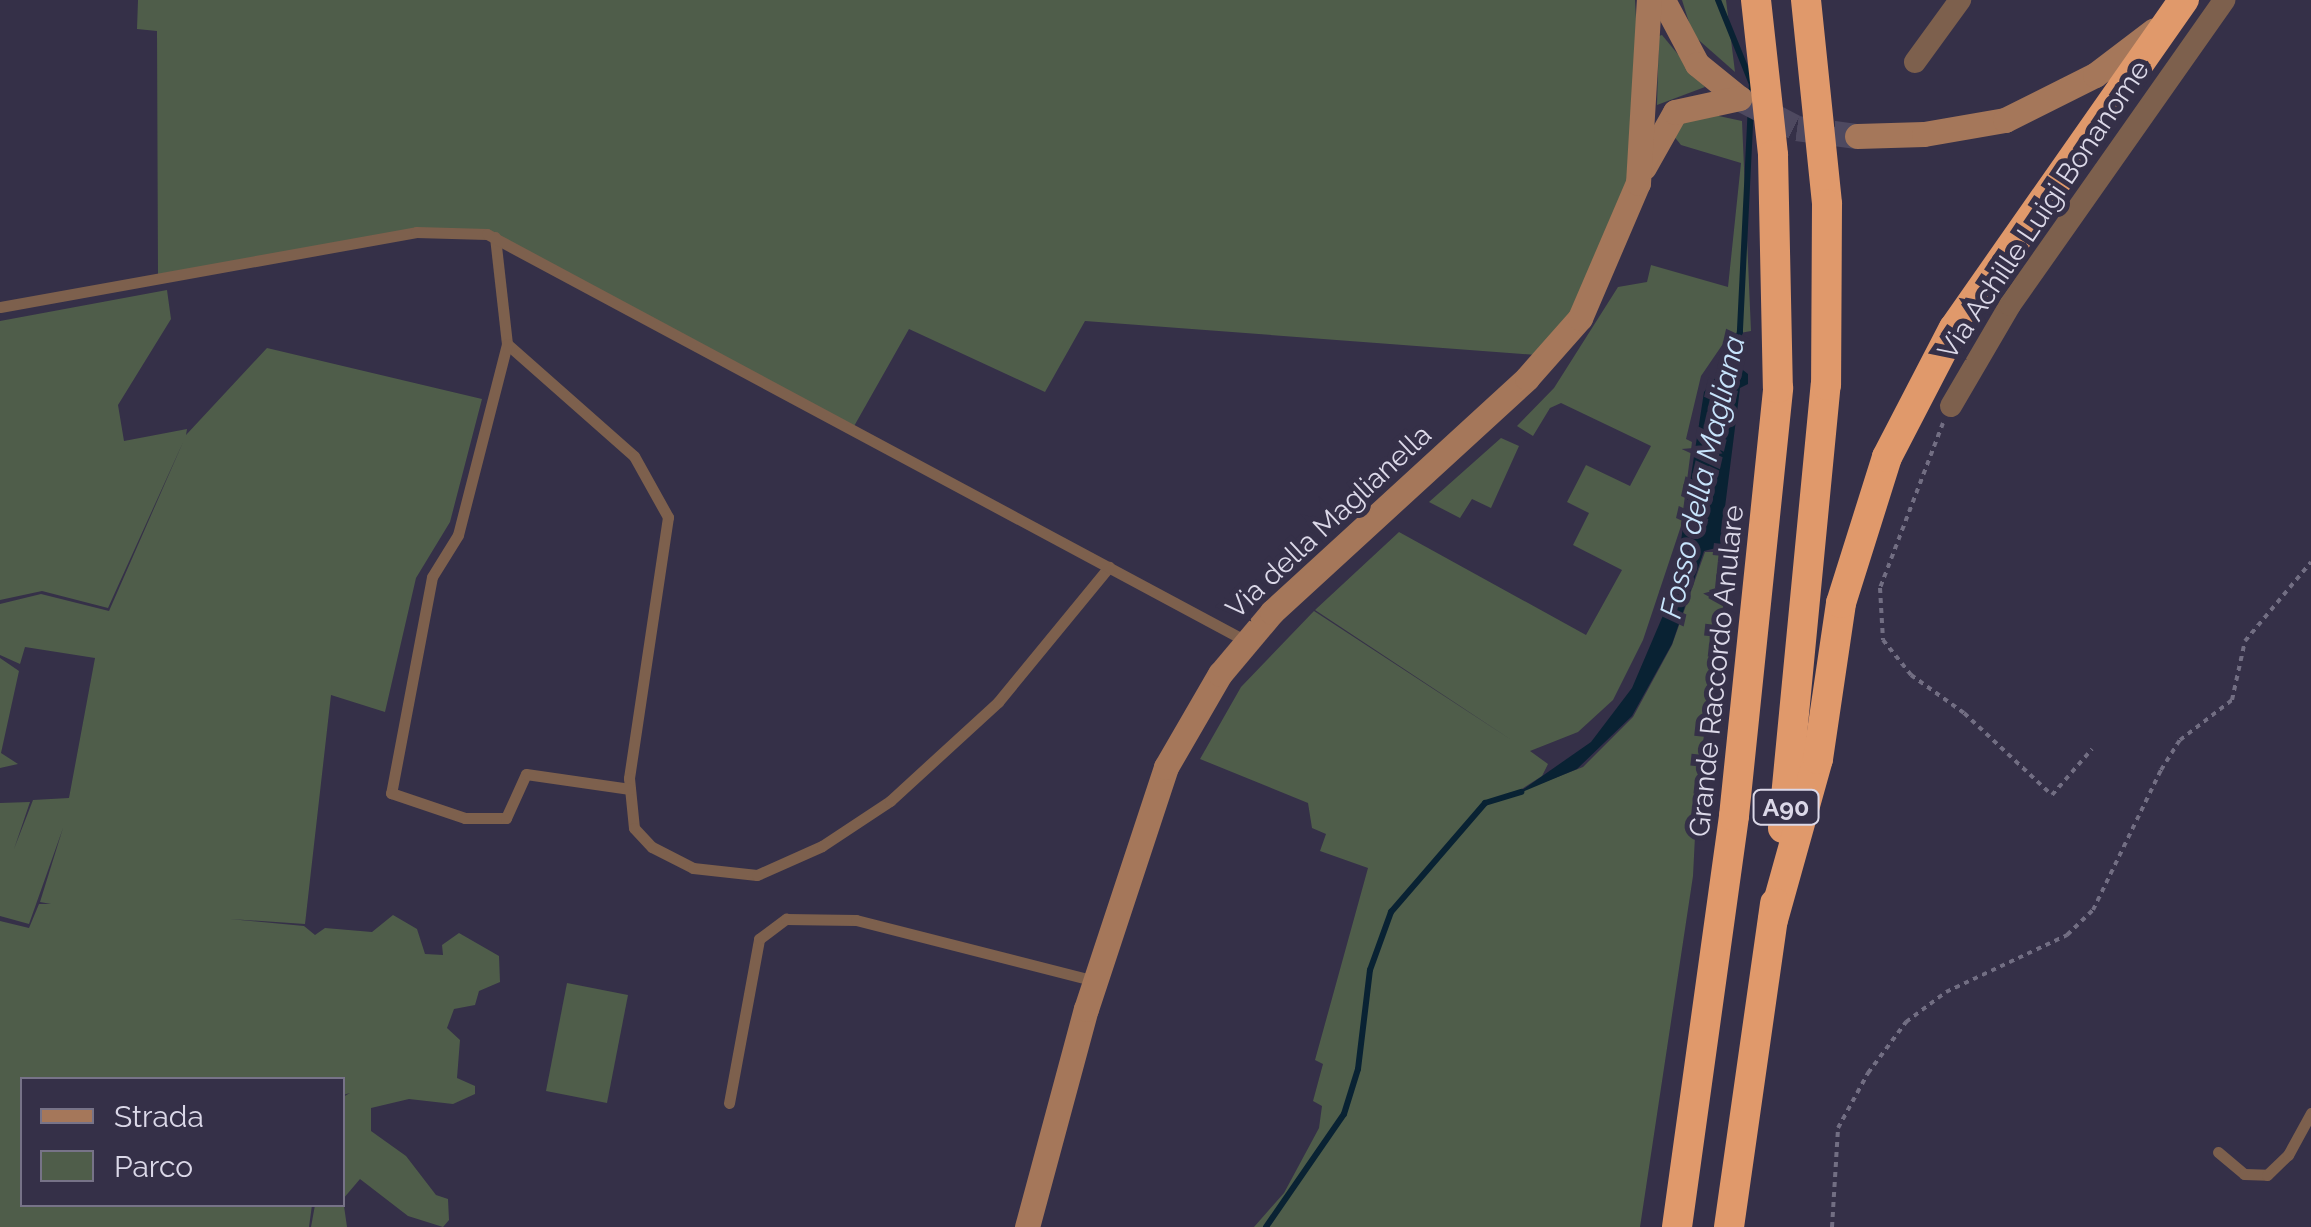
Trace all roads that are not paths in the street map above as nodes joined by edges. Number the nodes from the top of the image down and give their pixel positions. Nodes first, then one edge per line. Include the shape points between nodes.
1 (1648, 0) edge
2 (1662, 0) edge
3 (1756, 0) edge
4 (1806, 0) edge
5 (1960, 0) edge
6 (2184, 0) edge
7 (2224, 0) edge
8 (1915, 62) dead end
9 (1856, 136) tunnel mouth
10 (1638, 183) junction
11 (495, 237) junction
12 (0, 307) edge
13 (508, 344) junction
14 (1950, 406) road end
15 (1109, 567) junction
16 (1246, 641) junction
17 (630, 789) junction
18 (1773, 920) junction
19 (1095, 981) junction
20 (728, 1103) dead end
21 (2311, 1114) edge
22 (2218, 1152) dead end
23 (1027, 1227) edge
24 (1678, 1227) edge
25 (1728, 1227) edge

1 - 10 main road, Via della Maglianella
2 - 10 main road via 1697,64 1739,98 1675,112 1663,124
3 - 24 highway, Grande Raccordo Anulare / A90, bridge via 1774,155 1778,388 1734,816
4 - 18 highway, A90, bridge via 1827,204 1826,385
5 - 8 street
6 - 9 main road via 2123,56 2039,106 1956,130
6 - 18 highway via 1954,328 1887,457 1841,603 1818,759
7 - 14 street, Via Achille Luigi Bonanome via 2010,306
10 - 16 main road, Via della Maglianella via 1593,296 1565,337
11 - 12 lane via 452,229 416,232
11 - 13 lane
11 - 15 lane
13 - 17 lane via 634,456 668,517
13 - 17 lane via 458,535 432,577 391,793 465,818 506,818 526,774
15 - 16 lane
15 - 17 lane via 998,702 890,800 789,864 757,875 693,868 652,847 634,828
16 - 19 main road, Via della Maglianella via 1166,767
18 - 25 highway, A90
19 - 20 lane via 856,920 786,918 759,939
19 - 23 main road, Via della Maglianella
21 - 22 lane via 2288,1155 2267,1174 2244,1174

